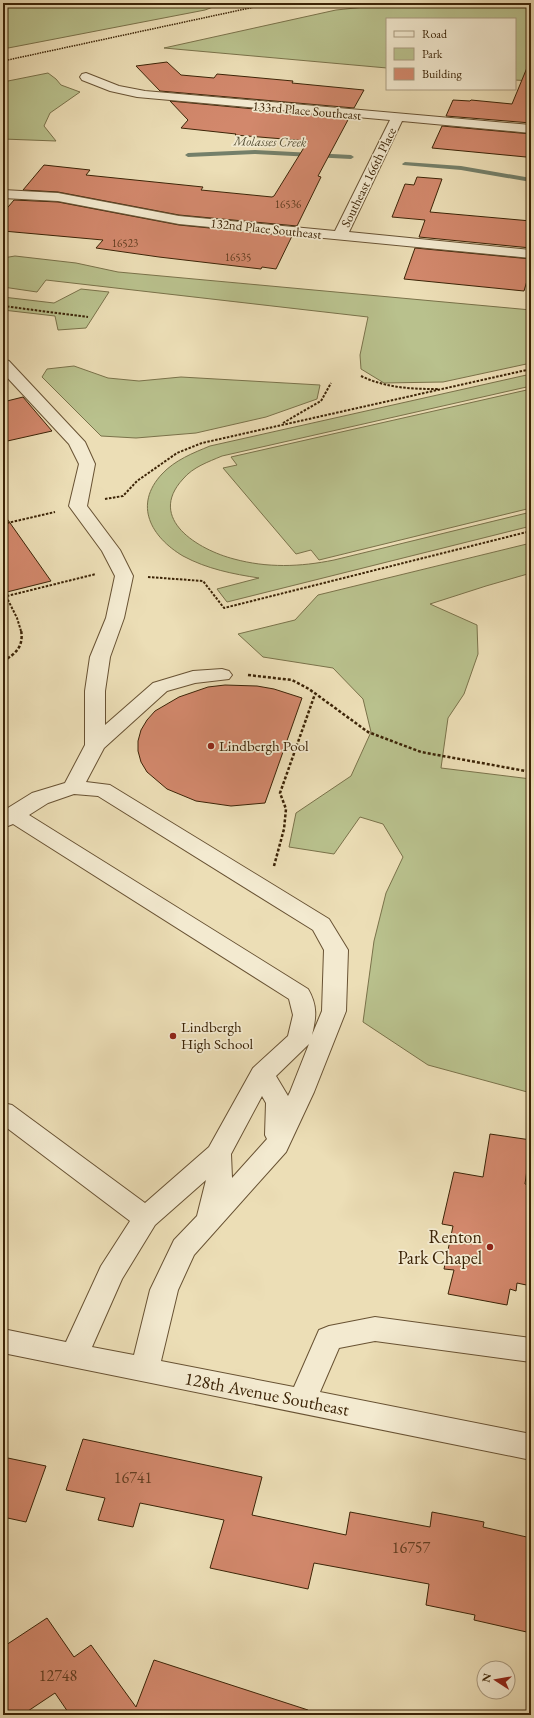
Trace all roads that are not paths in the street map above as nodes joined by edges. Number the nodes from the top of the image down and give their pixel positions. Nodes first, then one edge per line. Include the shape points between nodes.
1 (86, 77) dead end
2 (397, 118) junction
3 (531, 130) edge
4 (3, 194) edge
5 (340, 236) junction
6 (531, 254) edge
7 (3, 364) edge
8 (222, 676) road end
9 (96, 745) junction
10 (73, 787) junction
11 (8, 818) edge
12 (262, 1074) junction
13 (3, 1112) edge
14 (277, 1144) junction
15 (218, 1154) junction
16 (146, 1218) junction
17 (209, 1220) junction
18 (3, 1342) edge
19 (531, 1350) edge
20 (74, 1356) junction
21 (145, 1370) junction
22 (302, 1401) junction
23 (531, 1448) edge

1 - 2 street, 133rd Place Southeast via 122,92 145,96
2 - 3 street, 133rd Place Southeast
2 - 5 street, Southeast 166th Place
4 - 5 street, 132nd Place Southeast via 58,197 179,220
5 - 6 street, 132nd Place Southeast
7 - 9 street via 77,442 87,464 78,506 111,550 122,572 115,618 100,657 95,691
8 - 9 street via 193,677 160,687
9 - 10 street
10 - 11 street via 40,798
10 - 14 street via 104,790 321,926 336,950 334,1011 302,1092
11 - 12 street via 300,995 305,1015 299,1040
12 - 14 street via 279,1103
12 - 15 street
13 - 16 street
14 - 17 street
15 - 16 street
15 - 17 street via 219,1181
16 - 20 street via 110,1274
17 - 21 street via 184,1248 164,1290
18 - 20 street, 128th Avenue Southeast
19 - 22 street via 375,1329 329,1338
20 - 21 street, 128th Avenue Southeast
21 - 22 street, 128th Avenue Southeast
22 - 23 street, 128th Avenue Southeast

